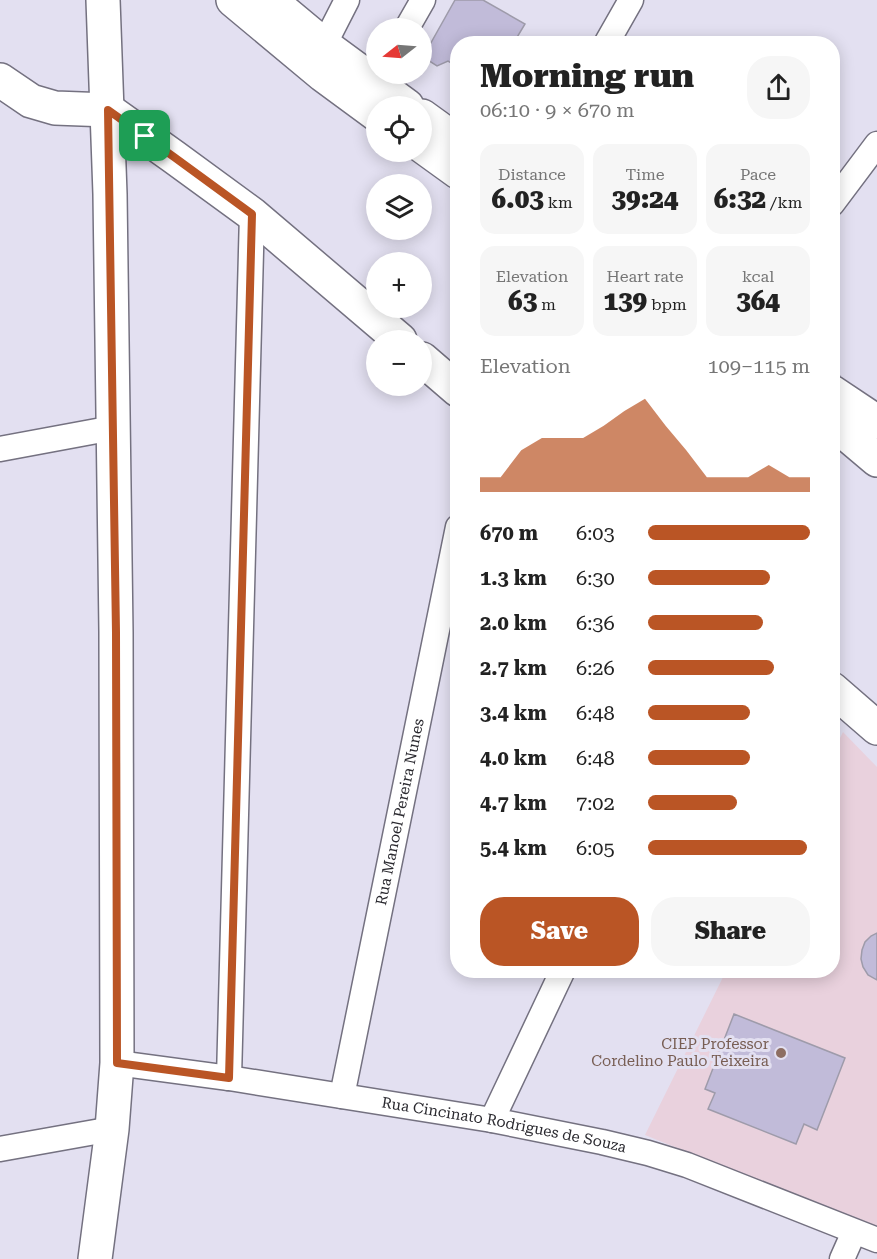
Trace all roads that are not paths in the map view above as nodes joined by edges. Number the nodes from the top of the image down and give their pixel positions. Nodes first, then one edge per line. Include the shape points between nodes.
1 (103, 0) edge
2 (233, 0) edge
3 (270, 0) edge
4 (347, 0) edge
5 (423, 0) edge
6 (631, 0) edge
7 (413, 18) edge
8 (611, 36) edge
9 (324, 45) junction
10 (2, 84) edge
11 (378, 91) edge
12 (108, 110) junction
13 (432, 123) edge
14 (450, 136) edge
15 (877, 144) edge
16 (432, 153) edge
17 (450, 166) edge
18 (840, 193) edge
19 (252, 214) junction
20 (388, 330) edge
21 (432, 368) edge
22 (450, 383) edge
23 (840, 397) edge
24 (877, 422) edge
25 (113, 428) junction
26 (840, 429) edge
27 (0, 449) edge
28 (877, 460) edge
29 (450, 566) edge
30 (840, 695) edge
31 (877, 728) edge
32 (559, 978) edge
33 (117, 1063) junction
34 (229, 1078) junction
35 (342, 1096) junction
36 (492, 1120) junction
37 (112, 1129) junction
38 (0, 1149) edge
39 (854, 1232) junction
40 (877, 1240) edge
41 (94, 1259) edge
42 (842, 1259) edge

1 - 12 main road
2 - 11 main road via 323,75
3 - 9 main road
4 - 9 street
5 - 7 street
6 - 8 street
9 - 11 main road
10 - 12 main road via 31,101 55,108
12 - 19 main road
12 - 25 main road
13 - 14 main road
15 - 18 street
16 - 17 main road
19 - 20 main road
19 - 34 street
21 - 22 main road
23 - 24 main road
25 - 27 street
25 - 33 main road
26 - 28 main road
29 - 35 street, Rua Manoel Pereira Nunes
30 - 31 main road
32 - 36 street
33 - 34 street, Rua Cincinato Rodrigues de Souza
33 - 37 main road
34 - 35 street, Rua Cincinato Rodrigues de Souza
35 - 36 street, Rua Cincinato Rodrigues de Souza
36 - 39 street, Rua Cincinato Rodrigues de Souza via 602,1142 687,1165
37 - 38 street
37 - 41 main road
39 - 40 street, Rua Cincinato Rodrigues de Souza
39 - 42 street

